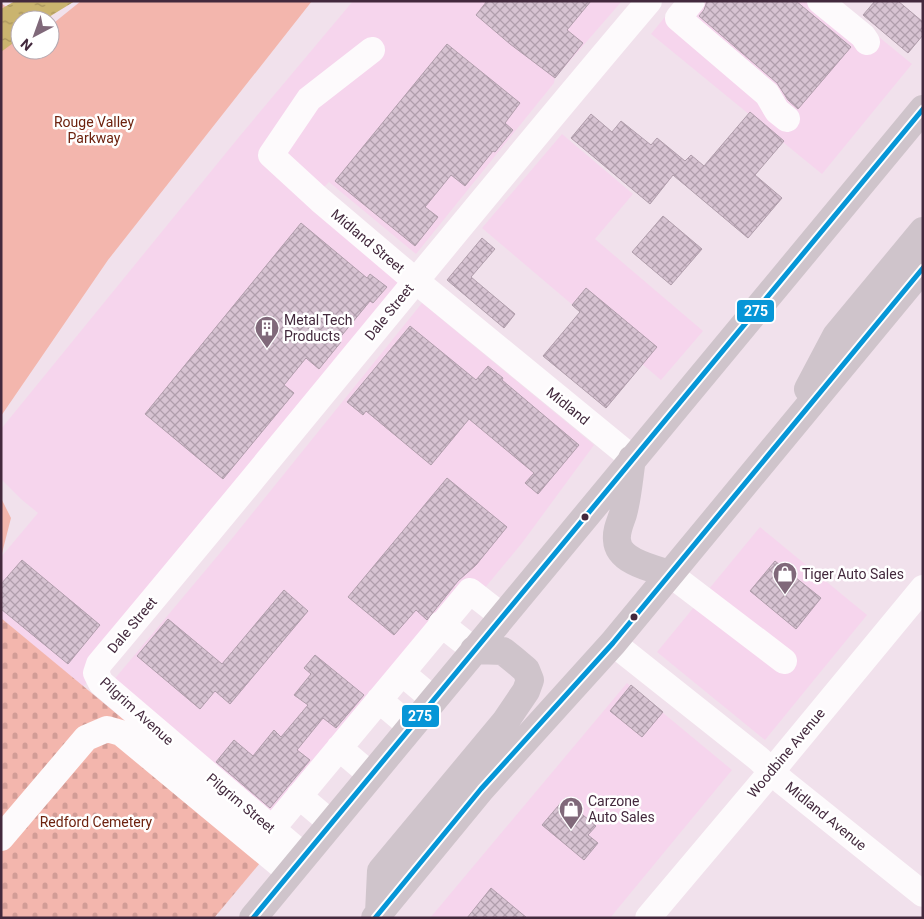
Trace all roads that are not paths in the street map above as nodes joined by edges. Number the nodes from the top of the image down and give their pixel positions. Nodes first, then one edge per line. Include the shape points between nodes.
1 (649, 1) edge
2 (692, 1) edge
3 (820, 1) edge
4 (867, 42) dead end
5 (372, 50) dead end
6 (923, 109) edge
7 (787, 119) dead end
8 (923, 231) edge
9 (923, 268) edge
10 (416, 280) junction
11 (784, 437) junction
12 (632, 458) junction
13 (670, 574) junction
14 (923, 588) edge
15 (502, 616) junction
16 (441, 624) junction
17 (613, 643) junction
18 (474, 650) junction
19 (784, 660) dead end
20 (402, 672) junction
21 (96, 673) joint
22 (433, 699) junction
23 (379, 700) junction
24 (411, 727) junction
25 (339, 748) junction
26 (178, 749) joint
27 (772, 771) junction
28 (371, 775) junction
29 (299, 796) junction
30 (10, 811) edge
31 (332, 823) junction
32 (272, 829) junction
33 (1, 838) edge
34 (290, 873) junction
35 (923, 894) edge
36 (377, 915) edge
37 (253, 918) edge
38 (274, 918) edge
39 (648, 918) edge

1 - 10 street, Dale Street
2 - 7 street via 678,18 767,94 777,111
3 - 4 street
5 - 10 street, Midland Street via 308,99 271,155
6 - 12 main road
8 - 11 main road via 836,336
9 - 11 main road
10 - 12 street, Midland
10 - 21 street, Dale Street via 99,664
11 - 13 main road
12 - 13 main road via 617,543 633,562
12 - 15 main road
13 - 17 main road
13 - 19 street
14 - 27 street, Woodbine Avenue
15 - 16 street via 470,591
15 - 18 main road
16 - 18 street
16 - 20 street
17 - 27 street, Midland Avenue
17 - 36 main road via 481,789
18 - 22 main road
18 - 36 main road via 503,652 513,659 526,670 530,680 526,691 505,722 381,872
20 - 22 street
20 - 23 street
21 - 26 street, Pilgrim Avenue via 101,683
22 - 24 main road
23 - 24 street
23 - 25 street
24 - 28 main road
25 - 28 street
25 - 29 street
26 - 32 street, Pilgrim Street
27 - 35 street, Midland Avenue
27 - 39 street, Woodbine Avenue
28 - 31 main road
29 - 31 street
29 - 32 street
30 - 33 street
30 - 34 street via 86,738 108,729 121,733
31 - 34 main road
32 - 34 street, Pilgrim Street
34 - 37 main road
34 - 38 main road

